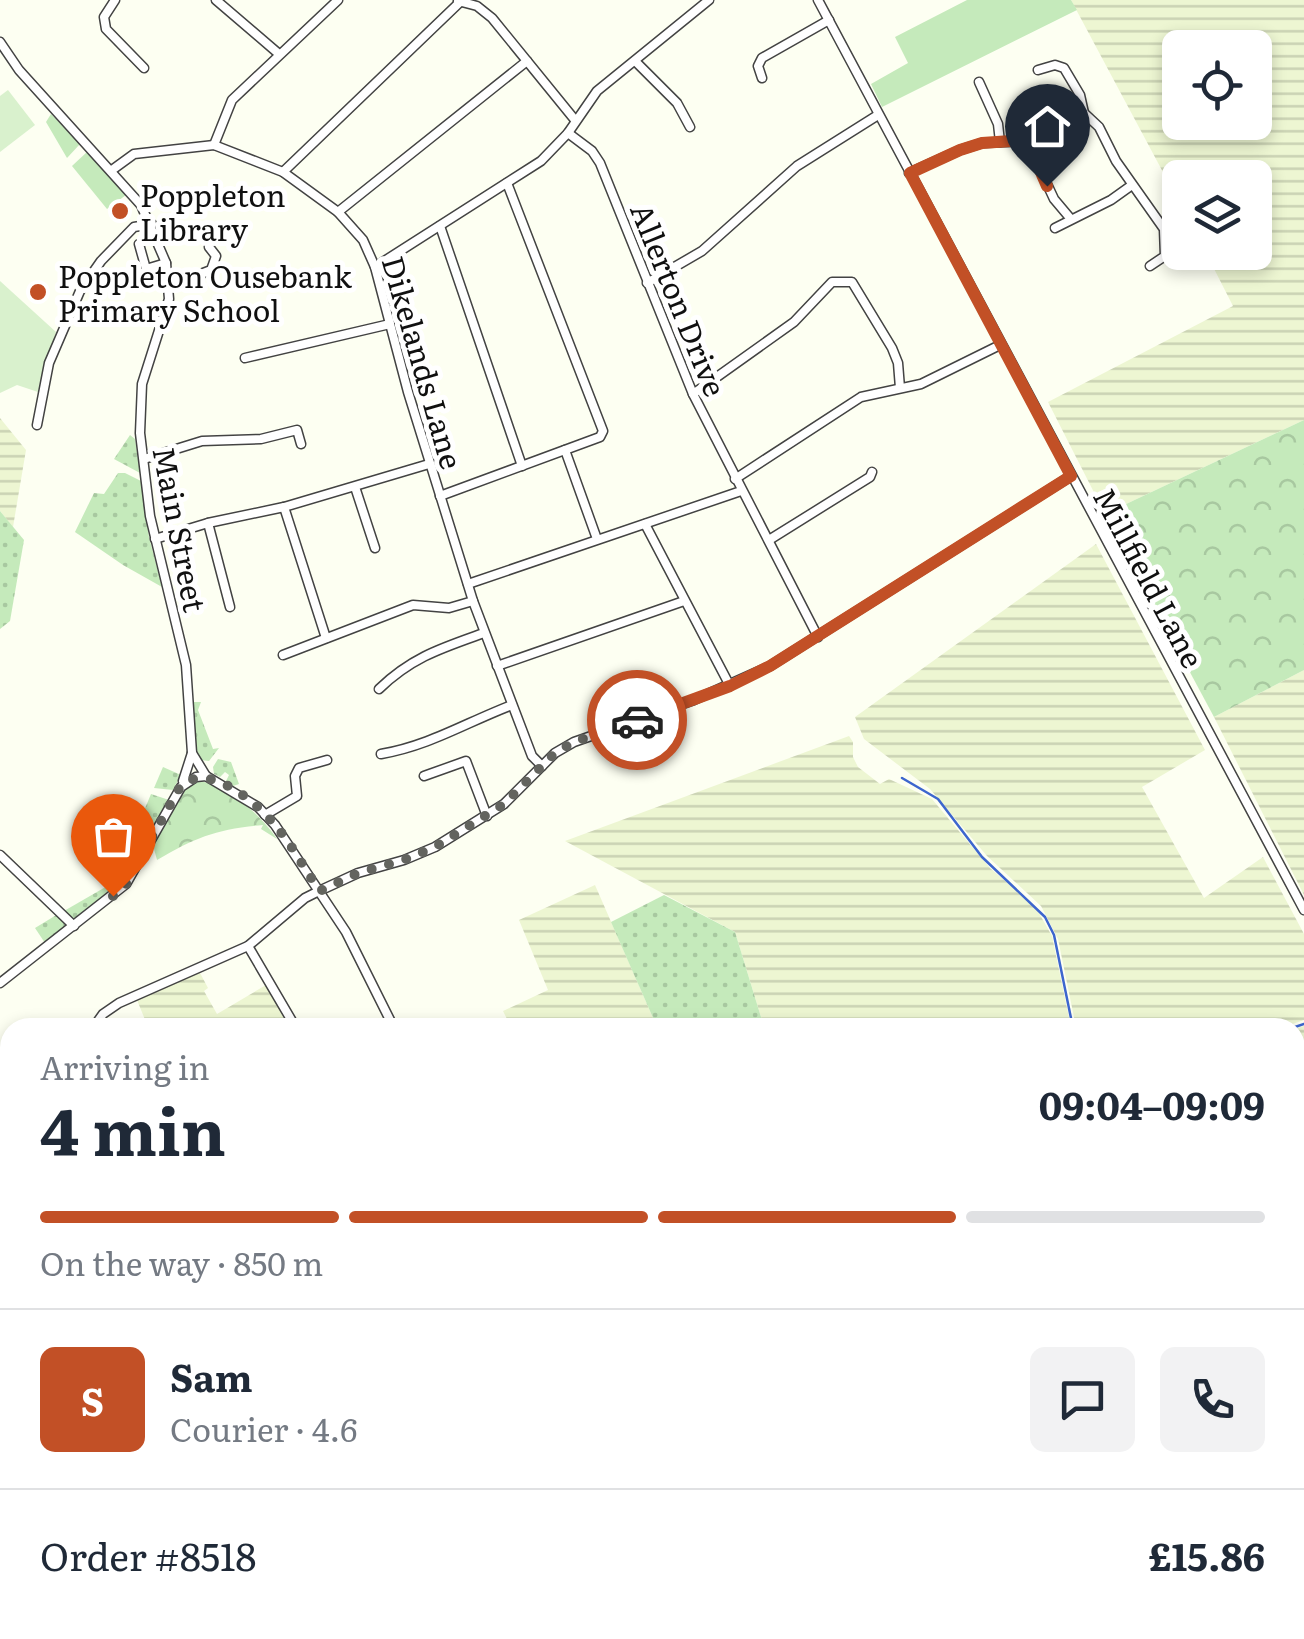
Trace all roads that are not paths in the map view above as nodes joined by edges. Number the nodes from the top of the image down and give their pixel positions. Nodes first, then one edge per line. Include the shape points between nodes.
1 (115, 0) edge
2 (216, 0) edge
3 (338, 0) edge
4 (690, 0) edge
5 (709, 0) edge
6 (818, 0) edge
7 (458, 1) edge
8 (478, 3) edge
9 (698, 9) junction
10 (828, 20) junction
11 (0, 42) edge
12 (279, 54) junction
13 (528, 61) junction
14 (635, 61) junction
15 (144, 68) dead end
16 (1038, 70) dead end
17 (762, 78) dead end
18 (978, 82) dead end
19 (1084, 113) junction
20 (878, 115) junction
21 (576, 120) junction
22 (690, 127) dead end
23 (568, 134) junction
24 (1027, 140) junction
25 (1000, 142) junction
26 (214, 145) junction
27 (112, 170) junction
28 (284, 172) junction
29 (910, 173) junction
30 (507, 182) junction
31 (1132, 185) junction
32 (338, 212) junction
33 (1070, 218) junction
34 (152, 224) junction
35 (440, 226) junction
36 (1162, 226) edge
37 (1055, 228) dead end
38 (139, 244) dead end
39 (208, 247) dead end
40 (1162, 258) edge
41 (166, 264) junction
42 (1150, 266) dead end
43 (375, 268) junction
44 (168, 278) junction
45 (647, 282) junction
46 (390, 324) junction
47 (1000, 344) junction
48 (245, 358) dead end
49 (900, 388) junction
50 (693, 394) junction
51 (37, 425) dead end
52 (301, 444) dead end
53 (565, 450) junction
54 (144, 458) junction
55 (430, 464) junction
56 (522, 466) junction
57 (872, 472) dead end
58 (1071, 476) junction
59 (735, 479) junction
60 (355, 486) junction
61 (742, 490) junction
62 (440, 496) junction
63 (284, 508) junction
64 (208, 524) junction
65 (646, 524) junction
66 (155, 539) junction
67 (598, 540) junction
68 (770, 540) junction
69 (375, 548) dead end
70 (468, 584) junction
71 (473, 601) junction
72 (684, 601) junction
73 (230, 606) dead end
74 (484, 632) junction
75 (818, 637) junction
76 (326, 638) junction
77 (282, 655) dead end
78 (497, 666) junction
79 (730, 686) junction
80 (379, 689) dead end
81 (512, 705) junction
82 (192, 752) junction
83 (381, 754) dead end
84 (328, 760) dead end
85 (542, 766) junction
86 (206, 776) junction
87 (424, 776) dead end
88 (180, 787) junction
89 (265, 815) junction
90 (487, 816) junction
91 (0, 855) edge
92 (320, 891) junction
93 (1304, 910) edge
94 (74, 926) junction
95 (248, 946) junction
96 (0, 983) edge
97 (100, 1018) edge
98 (290, 1018) edge
99 (389, 1018) edge

1 - 15 street via 104,17 106,29
2 - 12 street
3 - 12 street
4 - 9 street
5 - 9 street
6 - 10 street, Millfield Lane
7 - 8 street
7 - 28 street
8 - 13 street
9 - 14 street
10 - 17 street via 762,58
10 - 20 street, Millfield Lane
11 - 27 street, Main Street
12 - 26 street via 232,100
13 - 21 street
13 - 32 street
14 - 21 street via 597,91
14 - 22 street
16 - 19 street via 1064,68
18 - 25 street
19 - 24 street
19 - 31 street via 1100,127
20 - 29 street, Millfield Lane
20 - 45 street via 797,166 702,251
21 - 23 street
23 - 30 street
23 - 45 street, Allerton Drive via 600,163
24 - 25 street
24 - 33 street
25 - 29 street via 960,150
26 - 27 street, Dikelands Lane via 134,154
26 - 28 street, Dikelands Lane
27 - 34 street, Main Street
28 - 32 street, Dikelands Lane
29 - 47 street, Millfield Lane
30 - 35 street
30 - 53 street via 603,432
31 - 33 street
31 - 36 street
32 - 43 street, Dikelands Lane via 363,240
33 - 37 street
34 - 41 street, Main Street
34 - 51 street via 134,227 80,292 49,363
35 - 43 street
35 - 56 street
38 - 41 street via 142,272
39 - 44 street via 216,256 211,270
40 - 42 street
41 - 44 street, Main Street
43 - 46 street, Dikelands Lane
44 - 54 street, Main Street via 169,299 142,384
45 - 50 street, Allerton Drive
46 - 48 street
46 - 55 street, Dikelands Lane
47 - 49 street
47 - 58 street, Millfield Lane
49 - 50 street via 892,348 852,282 842,280
49 - 59 street via 860,397
50 - 59 street, Allerton Drive
52 - 54 street via 297,430 202,441
53 - 56 street
53 - 67 street
54 - 66 street, Main Street
55 - 60 street
55 - 62 street, Dikelands Lane
56 - 62 street
57 - 68 street
58 - 75 street
58 - 93 street, Millfield Lane
59 - 61 street, Allerton Drive
60 - 63 street
60 - 69 street
61 - 65 street
61 - 68 street, Allerton Drive
62 - 70 street, Dikelands Lane
63 - 64 street
63 - 76 street
64 - 66 street
64 - 73 street
65 - 67 street
65 - 72 street
66 - 82 street, Main Street via 186,664
67 - 70 street
68 - 75 street, Allerton Drive
70 - 71 street, Dikelands Lane
71 - 74 street, Dikelands Lane
71 - 76 street via 449,608 413,605
72 - 78 street
72 - 79 street
74 - 78 street, Dikelands Lane
74 - 80 street via 429,652
75 - 79 street
76 - 77 street
78 - 81 street, Dikelands Lane
79 - 85 street via 574,742
81 - 83 street via 414,749
81 - 85 street, Dikelands Lane
82 - 86 street
82 - 88 street
84 - 89 street via 298,768 297,796
85 - 90 street
86 - 88 street
86 - 89 street
87 - 90 street via 466,761
88 - 94 street via 126,884
89 - 92 street
90 - 92 street via 435,847
91 - 94 street
92 - 95 street
92 - 99 street
94 - 96 street
95 - 97 street
95 - 98 street

